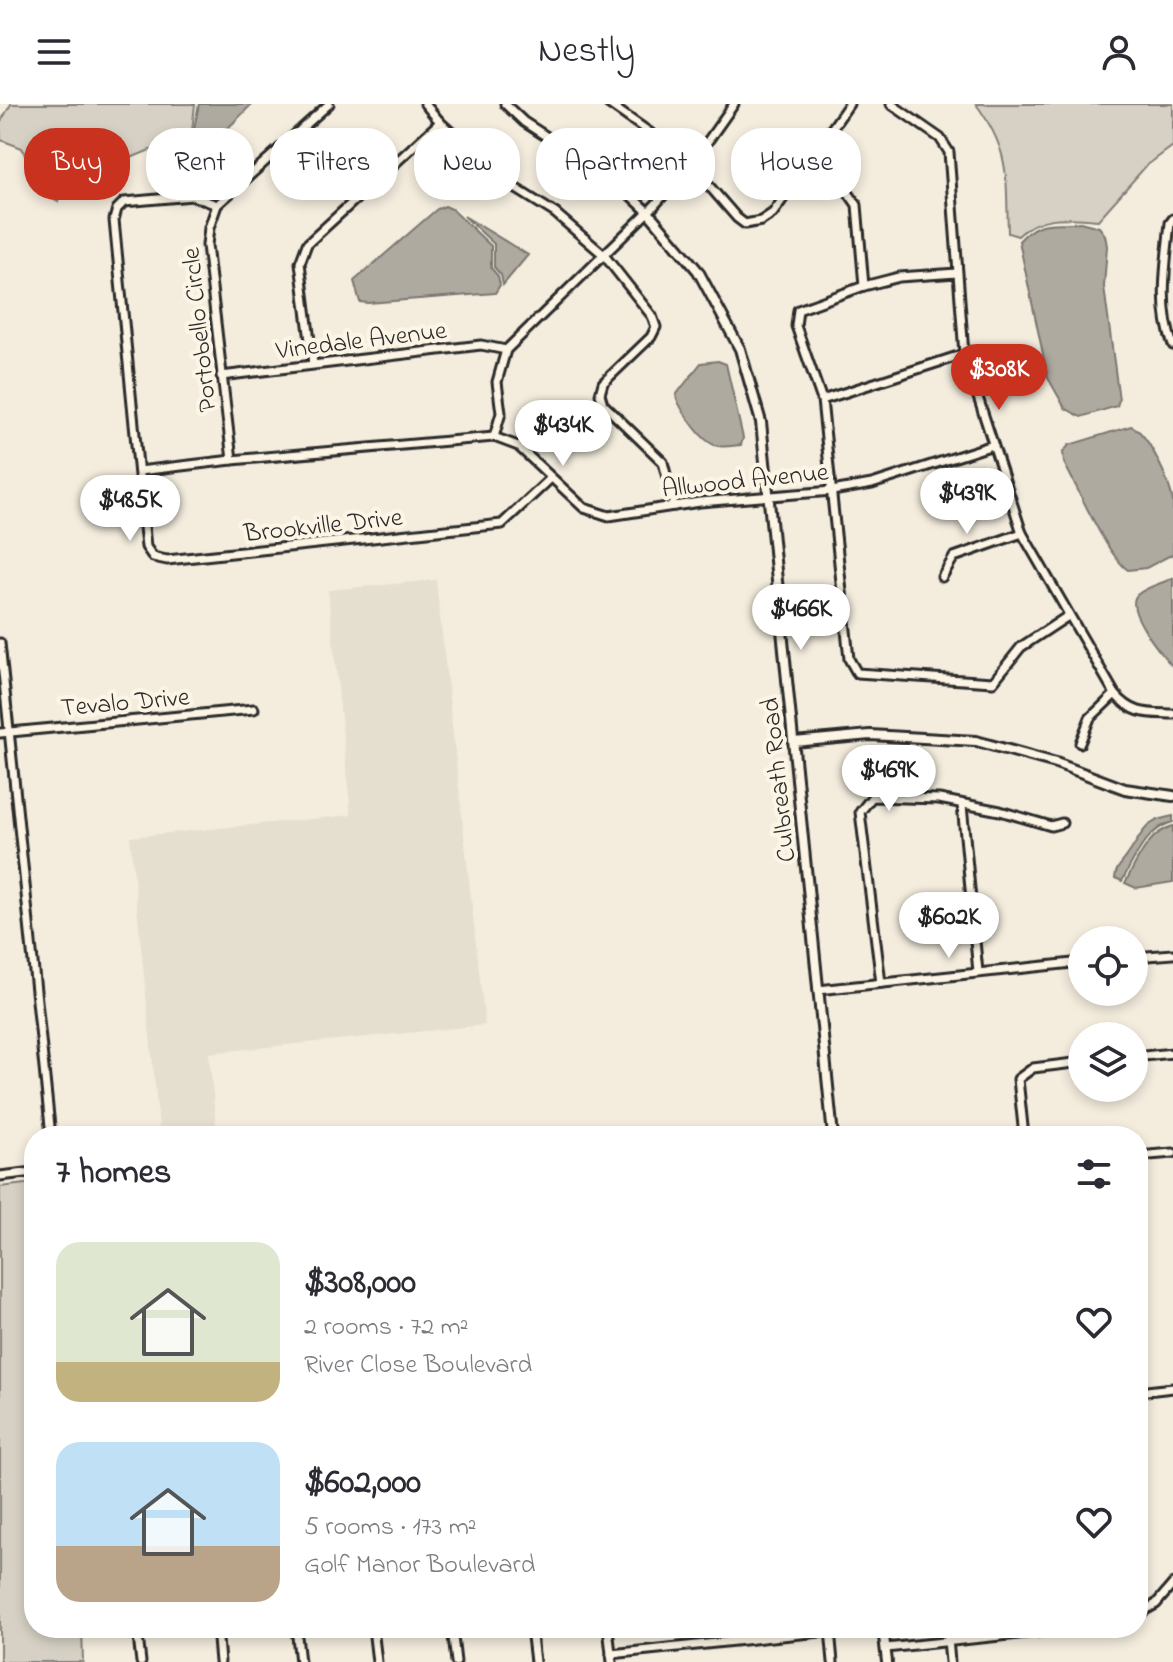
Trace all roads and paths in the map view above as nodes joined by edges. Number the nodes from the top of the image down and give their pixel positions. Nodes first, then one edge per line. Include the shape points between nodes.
1 (329, 104) edge
2 (425, 104) edge
3 (505, 104) edge
4 (609, 104) edge
5 (734, 104) edge
6 (849, 104) edge
7 (891, 104) edge
8 (440, 122) junction
9 (641, 128) edge
10 (832, 128) edge
11 (715, 131) edge
12 (715, 193) edge
13 (659, 200) edge
14 (782, 200) edge
15 (853, 200) edge
16 (217, 205) junction
17 (648, 212) junction
18 (1173, 219) edge
19 (604, 255) junction
20 (957, 273) junction
21 (864, 286) junction
22 (1173, 345) edge
23 (506, 350) junction
24 (964, 354) junction
25 (313, 364) junction
26 (221, 376) junction
27 (822, 400) junction
28 (494, 437) junction
29 (993, 445) junction
30 (232, 460) junction
31 (139, 471) junction
32 (551, 478) junction
33 (832, 491) junction
34 (769, 494) junction
35 (674, 506) junction
36 (1022, 533) junction
37 (942, 577) dead end
38 (1068, 616) junction
39 (0, 643) edge
40 (1115, 694) junction
41 (254, 709) dead end
42 (1173, 714) edge
43 (4, 733) edge
44 (794, 742) junction
45 (1080, 743) dead end
46 (1173, 796) edge
47 (962, 805) junction
48 (1062, 823) dead end
49 (1173, 954) edge
50 (1148, 956) edge
51 (1068, 963) edge
52 (978, 972) junction
53 (881, 983) junction
54 (818, 990) junction
55 (1173, 1053) edge
56 (1148, 1056) edge
57 (1068, 1064) edge
58 (50, 1126) edge
59 (832, 1126) edge
60 (1023, 1126) edge
61 (1173, 1153) edge
62 (1148, 1155) edge
63 (24, 1173) edge
64 (0, 1176) edge
65 (1173, 1388) edge
66 (1148, 1391) edge
67 (1173, 1584) edge
68 (1148, 1608) edge
69 (138, 1638) edge
70 (218, 1638) edge
71 (297, 1638) edge
72 (374, 1638) edge
73 (453, 1638) edge
74 (532, 1638) edge
75 (609, 1638) edge
76 (767, 1638) edge
77 (831, 1638) edge
78 (884, 1638) edge
79 (948, 1638) edge
80 (978, 1638) edge
81 (948, 1642) junction
82 (886, 1648) junction
83 (611, 1658) edge
84 (141, 1662) edge
85 (220, 1662) edge
86 (300, 1662) edge
87 (377, 1662) edge
88 (456, 1662) edge
89 (535, 1662) edge
90 (833, 1662) edge
91 (887, 1662) edge
92 (950, 1662) edge

1 - 16 street
2 - 8 street
3 - 17 street, Culbreath Road
4 - 9 street
5 - 11 street
6 - 10 street
7 - 20 street via 940,138 949,152
8 - 19 street via 507,183 555,213
8 - 25 street via 307,244 300,263
12 - 14 street via 745,224 761,221
13 - 17 street
15 - 21 street
16 - 26 street, Portobello Circle via 207,245
16 - 31 street, Brookville Drive via 192,196 124,202 117,209
17 - 19 street
17 - 34 street, Culbreath Road via 698,271 740,349 761,422
18 - 22 street via 1166,272 1166,327
19 - 23 street
19 - 35 street via 656,327 603,383 600,394 603,404 663,462
20 - 21 street via 899,277
20 - 24 street
21 - 27 street via 798,310 796,326
23 - 25 street, Vinedale Avenue via 481,345
23 - 28 street via 497,382 501,413
24 - 27 street
24 - 29 street
25 - 26 street, Vinedale Avenue
26 - 30 street, Portobello Circle
27 - 33 street
28 - 30 street
28 - 32 street, Allwood Avenue via 518,446
29 - 33 street, Allwood Avenue via 872,484
29 - 36 street
30 - 31 street
31 - 32 street, Brookville Drive via 146,547 153,557 167,560 502,524
32 - 35 street, Allwood Avenue via 584,508 609,516
33 - 34 street, Allwood Avenue
33 - 38 street via 849,659 857,673 993,682 1021,647
34 - 35 street, Allwood Avenue
34 - 44 street, Culbreath Road
36 - 37 street via 954,557
36 - 38 street
38 - 40 street
39 - 43 street
40 - 42 street via 1137,712
40 - 45 street via 1090,718
41 - 43 street, Tevalo Drive
43 - 58 street
44 - 46 street via 870,735 976,741 1125,789
44 - 54 street, Culbreath Road
47 - 48 street via 1051,826
47 - 52 street
47 - 53 street via 872,797 860,812
49 - 50 street
51 - 52 street
52 - 53 street
53 - 54 street
54 - 59 street, Culbreath Road
55 - 56 street
57 - 60 street via 1033,1068 1018,1079
61 - 62 street
63 - 64 street
65 - 66 street
67 - 68 street
69 - 84 street
70 - 85 street
71 - 86 street
72 - 87 street
73 - 88 street
74 - 89 street
75 - 83 street
76 - 83 street
77 - 90 street
78 - 82 street
79 - 81 street
80 - 81 street
81 - 82 street
81 - 92 street
82 - 91 street

